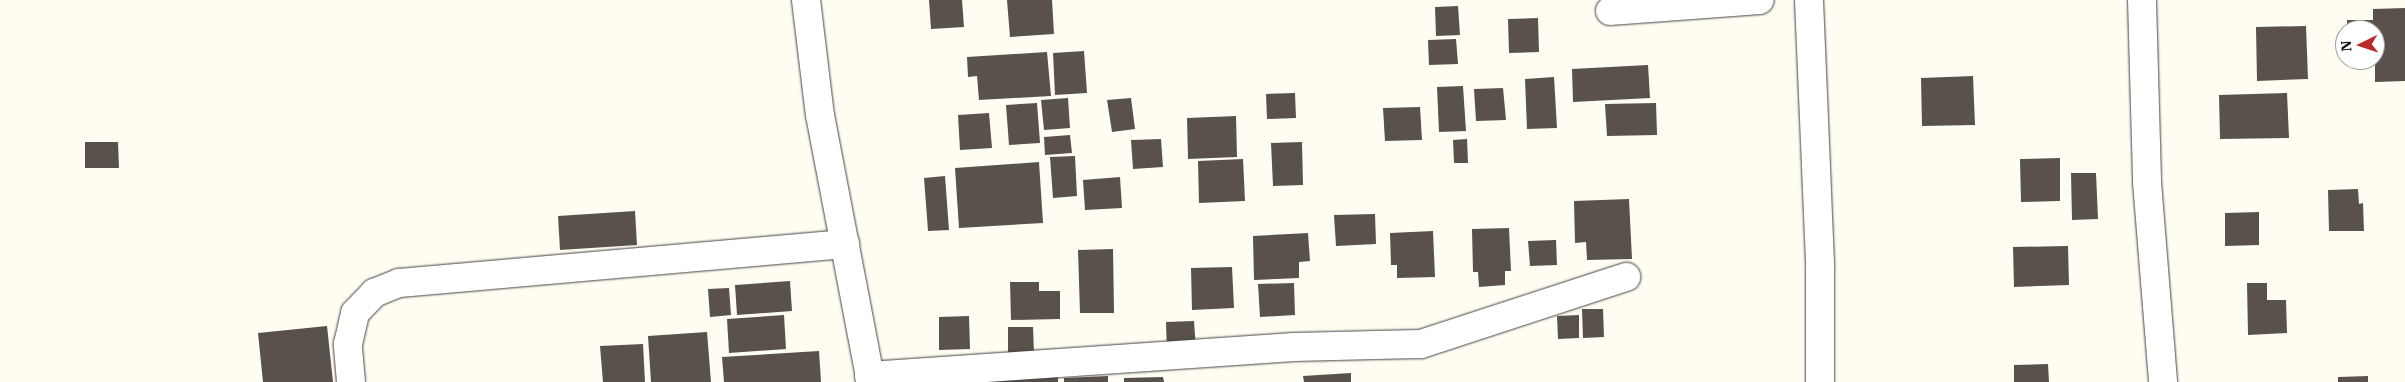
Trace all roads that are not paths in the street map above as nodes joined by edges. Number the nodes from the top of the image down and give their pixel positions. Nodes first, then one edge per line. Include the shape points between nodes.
1 (806, 0) edge
2 (1760, 0) edge
3 (1809, 0) edge
4 (2142, 0) edge
5 (1610, 11) dead end
6 (845, 244) junction
7 (1626, 277) dead end
8 (870, 379) edge
9 (351, 382) edge
10 (1820, 382) edge
11 (2163, 382) edge

1 - 6 street via 820,115
2 - 5 street
3 - 10 street via 1820,268
4 - 11 street via 2147,182
6 - 8 street
6 - 9 street via 399,283 374,293 355,312 348,344
7 - 8 street via 1421,344 1294,346

